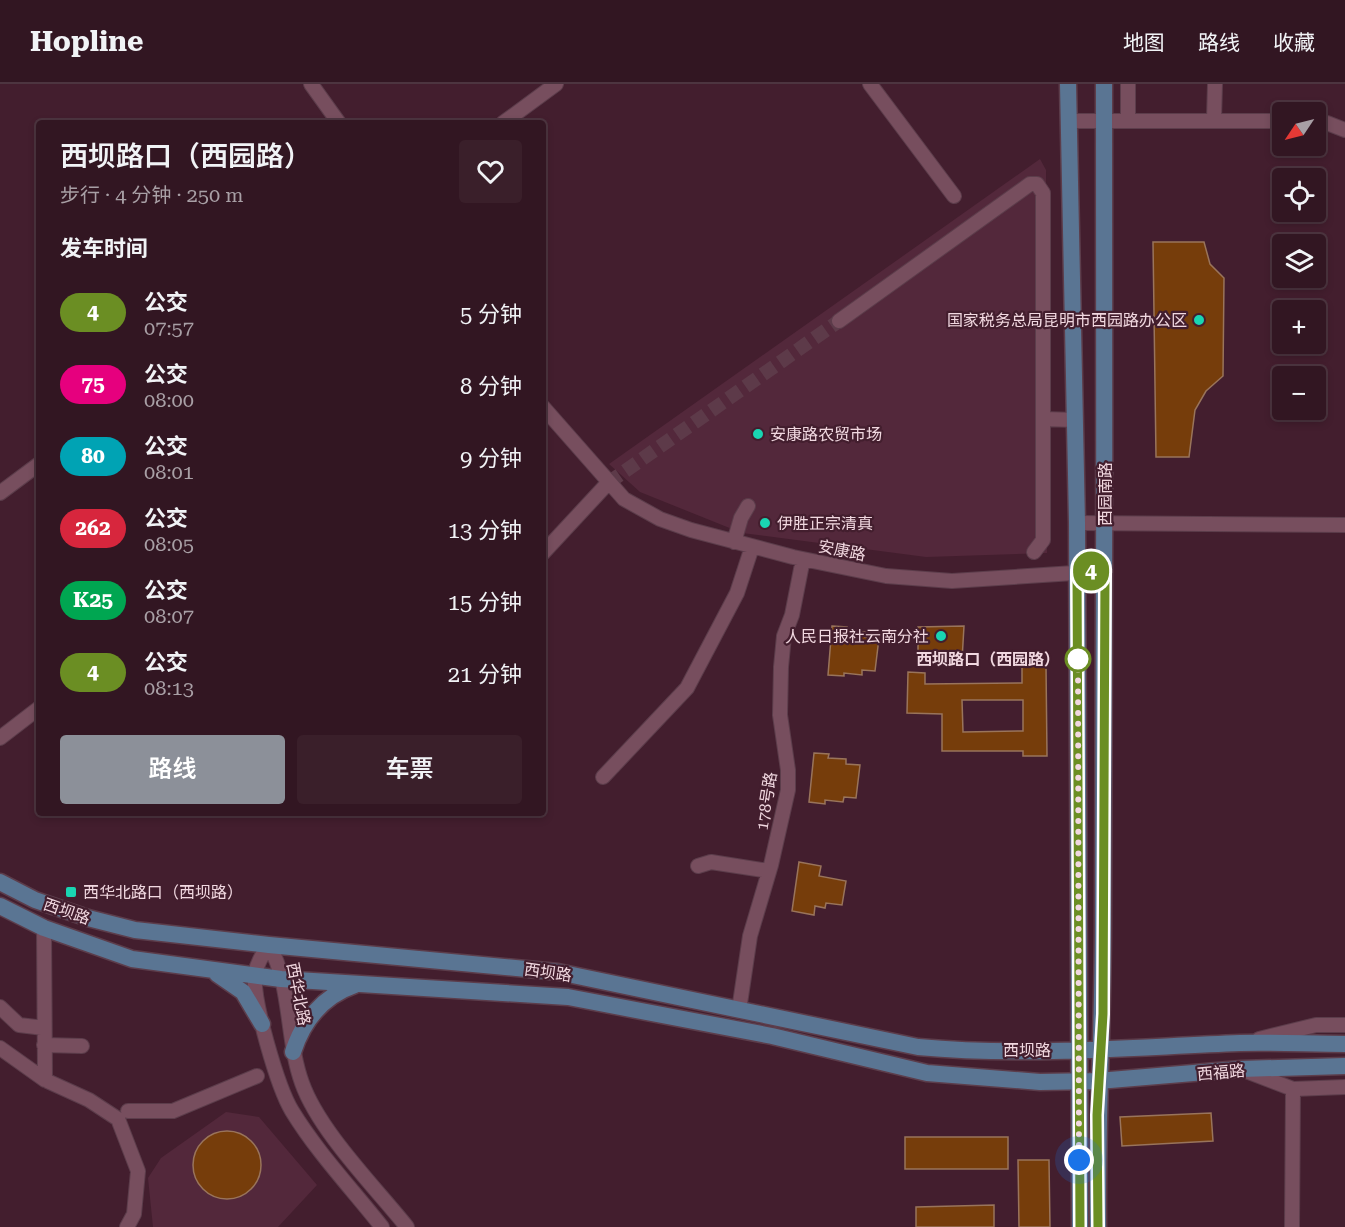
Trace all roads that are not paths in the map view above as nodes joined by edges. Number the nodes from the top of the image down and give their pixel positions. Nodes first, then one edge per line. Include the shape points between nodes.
1 (311, 84) edge
2 (556, 84) edge
3 (870, 84) edge
4 (1068, 84) edge
5 (1104, 84) edge
6 (1128, 84) edge
7 (1215, 84) edge
8 (1214, 119) junction
9 (337, 120) edge
10 (507, 120) edge
11 (1069, 121) junction
12 (1104, 121) junction
13 (1128, 121) junction
14 (1272, 121) edge
15 (1326, 123) edge
16 (1345, 130) edge
17 (954, 196) dead end
18 (839, 321) tunnel mouth
19 (546, 411) edge
20 (1043, 418) junction
21 (1075, 420) junction
22 (36, 466) edge
23 (608, 483) junction
24 (0, 493) edge
25 (748, 506) dead end
26 (1105, 522) junction
27 (1077, 523) junction
28 (1345, 525) edge
29 (734, 542) junction
30 (752, 547) junction
31 (546, 550) edge
32 (1034, 552) dead end
33 (803, 559) junction
34 (1105, 571) junction
35 (1077, 572) junction
36 (36, 710) edge
37 (0, 738) edge
38 (603, 777) dead end
39 (698, 866) dead end
40 (769, 871) junction
41 (0, 882) edge
42 (0, 906) edge
43 (44, 928) junction
44 (269, 945) junction
45 (202, 970) junction
46 (255, 976) junction
47 (281, 979) junction
48 (361, 984) junction
49 (0, 1007) edge
50 (739, 1010) junction
51 (262, 1024) junction
52 (1345, 1025) edge
53 (45, 1028) junction
54 (1242, 1043) junction
55 (1345, 1044) edge
56 (44, 1045) junction
57 (82, 1046) dead end
58 (0, 1048) edge
59 (1080, 1050) junction
60 (1100, 1051) junction
61 (293, 1052) junction
62 (1345, 1066) edge
63 (1241, 1069) junction
64 (257, 1076) dead end
65 (45, 1080) junction
66 (1080, 1082) junction
67 (1098, 1082) junction
68 (1345, 1087) edge
69 (1293, 1089) junction
70 (128, 1111) dead end
71 (127, 1227) edge
72 (382, 1227) edge
73 (407, 1227) edge
74 (1080, 1227) edge
75 (1098, 1227) edge
76 (1292, 1227) edge

1 - 9 street
2 - 10 street
3 - 17 street
4 - 11 main road, 西园南路
5 - 12 main road, 西园南路
6 - 13 street
7 - 8 street
8 - 13 street
8 - 14 street
11 - 12 street
11 - 21 main road, 西园南路
12 - 13 street
12 - 26 main road, 西园南路
15 - 16 street
18 - 20 street via 1030,184 1037,184 1043,193
19 - 23 street, 安康路
20 - 21 street
20 - 32 street via 1043,540
21 - 27 main road, 西园南路
22 - 24 street
23 - 29 street, 安康路 via 624,499 660,519
23 - 31 street
25 - 29 street
26 - 27 street
26 - 28 street
26 - 34 main road, 西园南路
27 - 35 main road, 西园南路
29 - 30 street, 安康路
30 - 33 street, 安康路
30 - 38 street via 737,592 687,688
33 - 35 street, 安康路 via 886,576 952,581
33 - 40 street, 178号路 via 780,667 780,715 788,790
34 - 35 street, 安康路
34 - 60 main road, 西园南路
35 - 59 main road, 西园南路
36 - 37 street
39 - 40 street via 711,862
40 - 50 street, 178号路 via 750,936
41 - 44 main road, 西坝路 via 35,900 135,930
42 - 43 main road, 西坝路
43 - 45 main road, 西坝路 via 132,958
43 - 53 street
44 - 46 street, 西华北路 via 259,959
44 - 47 street, 西华北路
44 - 50 main road, 西坝路 via 558,972
45 - 46 main road, 西坝路
45 - 51 main road via 224,978 243,992
46 - 47 main road, 西坝路
46 - 51 street
47 - 48 main road, 西坝路
47 - 61 street, 西华北路
48 - 61 main road via 335,994 315,1011 301,1030
48 - 66 main road, 西坝路 via 568,997 772,1036 927,1072
49 - 53 street via 19,1025
50 - 59 main road, 西坝路 via 918,1047 958,1051
51 - 72 street via 291,1110
52 - 54 street via 1316,1025
53 - 56 street
54 - 55 main road, 西福路
54 - 60 main road, 西福路
56 - 57 street
56 - 65 street
58 - 65 street
59 - 60 main road, 西坝路
59 - 66 main road, 西园南路
60 - 67 main road, 西园南路
61 - 73 street, 西华北路 via 303,1085 324,1124
62 - 63 main road, 西福路
63 - 67 main road, 西福路
63 - 69 street
64 - 70 street via 173,1111
65 - 71 street via 89,1100 118,1119 138,1171 134,1214
66 - 67 main road, 西坝路
66 - 74 main road, 西园南路
67 - 75 main road, 西园南路
68 - 69 street
69 - 76 street

